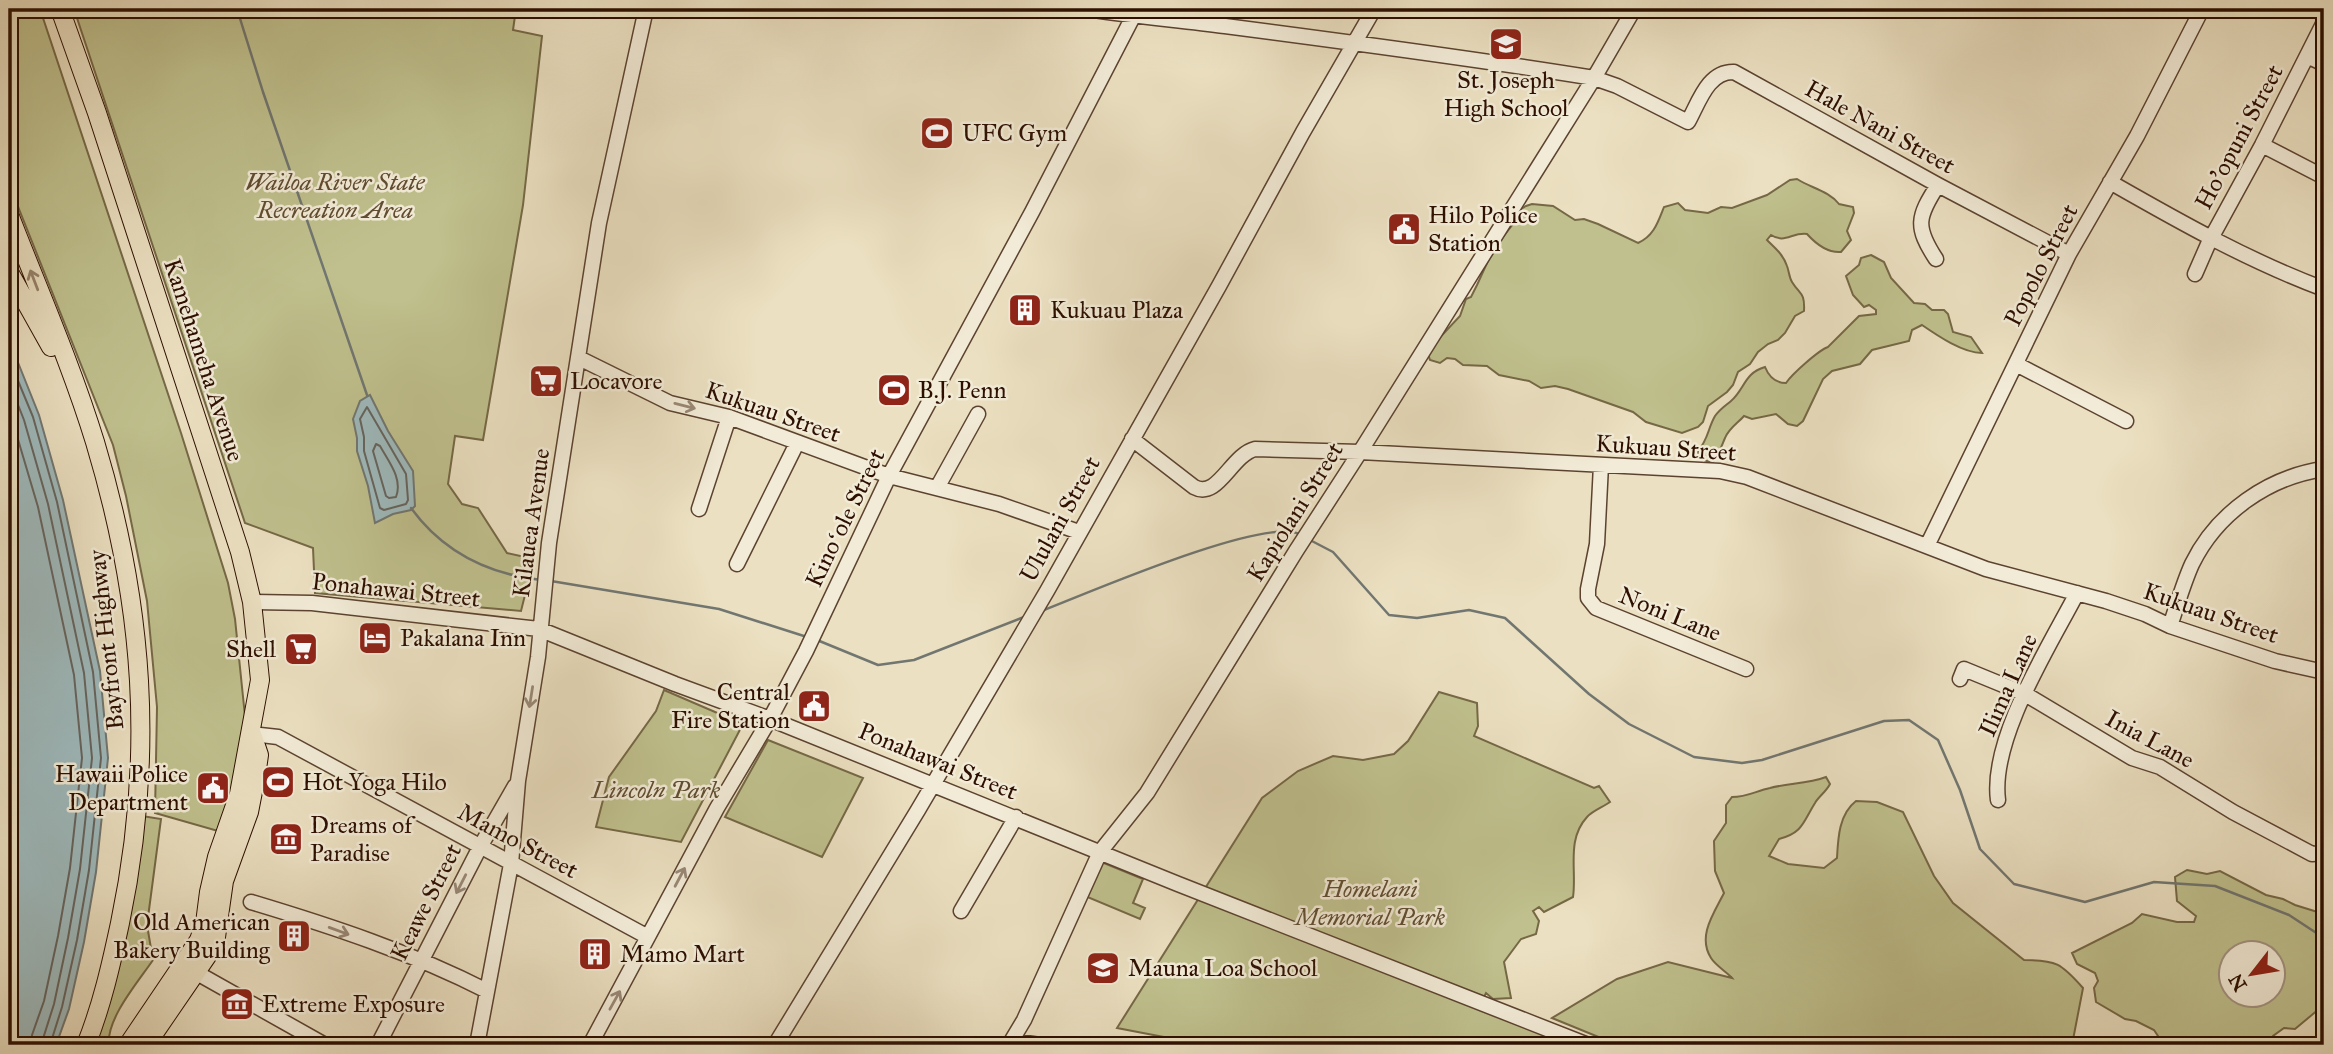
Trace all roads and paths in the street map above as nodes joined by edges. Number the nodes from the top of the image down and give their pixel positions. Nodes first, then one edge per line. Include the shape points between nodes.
1 (60, 9) edge
2 (646, 9) edge
3 (1087, 9) edge
4 (1374, 9) edge
5 (1634, 9) edge
6 (2202, 9) edge
7 (1135, 13) edge
8 (2324, 22) edge
9 (1354, 43) junction
10 (2307, 56) junction
11 (2324, 64) edge
12 (1594, 78) junction
13 (2262, 145) junction
14 (2324, 177) edge
15 (2110, 182) junction
16 (1938, 185) junction
17 (9, 214) edge
18 (2211, 240) junction
19 (2069, 254) junction
20 (1936, 259) dead end
21 (9, 272) edge
22 (2196, 274) dead end
23 (2324, 289) edge
24 (579, 358) junction
25 (2015, 364) junction
26 (85, 412) junction
27 (978, 414) dead end
28 (729, 417) junction
29 (2126, 421) dead end
30 (1132, 439) junction
31 (797, 443) junction
32 (1360, 452) junction
33 (1601, 465) junction
34 (2324, 469) edge
35 (889, 476) junction
36 (937, 488) junction
37 (699, 509) dead end
38 (1079, 532) junction
39 (1927, 546) junction
40 (737, 564) dead end
41 (2077, 593) junction
42 (252, 603) junction
43 (2170, 626) junction
44 (540, 629) junction
45 (1746, 670) dead end
46 (2324, 672) edge
47 (1960, 679) dead end
48 (2025, 694) junction
49 (770, 719) junction
50 (252, 734) junction
51 (518, 781) junction
52 (933, 785) junction
53 (1998, 800) dead end
54 (1016, 817) junction
55 (480, 847) junction
56 (1100, 852) junction
57 (2324, 853) edge
58 (511, 864) junction
59 (251, 902) dead end
60 (961, 911) dead end
61 (648, 937) junction
62 (422, 962) junction
63 (189, 969) junction
64 (106, 990) junction
65 (487, 991) junction
66 (1010, 1043) edge
67 (79, 1045) edge
68 (86, 1045) edge
69 (128, 1045) edge
70 (146, 1045) edge
71 (325, 1045) edge
72 (378, 1045) edge
73 (477, 1045) edge
74 (590, 1045) edge
75 (775, 1045) edge
76 (1040, 1045) edge
77 (1588, 1045) edge

1 - 42 main road, Kamehameha Avenue via 201,429
2 - 24 street, Kilauea Avenue via 604,193
3 - 7 street
4 - 9 street, Ululani Street
5 - 12 street, Kapiolani Street
6 - 15 street, Popolo Street
7 - 9 street
7 - 35 street, Kinoʻole Street
8 - 10 street, Ho'opuni Street
9 - 12 street
9 - 30 street, Ululani Street
10 - 11 street
10 - 13 street, Ho'opuni Street
12 - 16 street, Hale Nani Street via 1688,122 1714,77 1734,72
12 - 32 street, Kapiolani Street
13 - 14 street
13 - 18 street, Ho'opuni Street
15 - 18 street
15 - 19 street, Popolo Street
16 - 19 street, Hale Nani Street
16 - 20 street via 1920,222
26 -> 17 main road, Bayfront Highway
18 - 22 street, Ho'opuni Street
18 - 23 street
19 - 25 street, Popolo Street
21 - 26 main road, Bayfront Highway
24 -> 28 street, Kukuau Street via 670,403
24 - 44 street, Kilauea Avenue
25 - 29 street
25 - 39 street, Popolo Street
26 - 64 main road, Bayfront Highway via 118,529 142,711 136,831
27 - 36 street
28 - 31 street, Kukuau Street
28 - 37 street
30 - 32 street, Kukuau Street via 1201,491 1212,488 1251,450
30 - 38 street, Ululani Street
31 - 35 street, Kukuau Street
31 - 40 street
32 - 33 street, Kukuau Street
32 - 56 street, Kapiolani Street via 1147,793
33 - 39 street, Kukuau Street via 1695,468 1746,477
33 - 45 street, Noni Lane via 1597,544 1588,589 1591,604
34 - 43 street via 2277,482 2224,519 2193,563
35 - 36 street, Kukuau Street
35 - 49 street, Kinoʻole Street
36 - 38 street, Kukuau Street via 999,503
38 - 52 street, Ululani Street
39 - 41 street, Kukuau Street via 1986,569
41 - 43 street, Kukuau Street
41 - 48 street, Ilima Lane
42 - 44 street, Ponahawai Street via 312,603
42 - 50 main road, Kamehameha Avenue via 260,680
43 - 46 street, Kukuau Street
44 - 49 street, Ponahawai Street
44 -> 51 street, Kilauea Avenue
47 - 48 street, Inia Lane via 1964,669
48 - 53 street, Ilima Lane via 1998,768
48 - 57 street, Inia Lane via 2132,758 2160,767 2312,854
49 - 52 street, Ponahawai Street
61 -> 49 street, Kinoʻole Street
50 - 55 street, Mamo Street via 278,737
50 - 63 main road, Kamehameha Avenue via 239,794 211,876 203,932
51 - 55 street, Keawe Street
51 - 58 street, Kilauea Avenue
52 - 54 street, Ponahawai Street
52 - 75 street, Ululani Street
54 - 56 street, Ponahawai Street
54 - 60 street
55 - 58 street, Mamo Street
55 -> 62 street, Keawe Street
56 - 66 street, Kapiolani Street
56 - 77 street, Ponahawai Street
58 - 61 street, Mamo Street
58 - 65 street, Kilauea Avenue
59 -> 62 street
74 -> 61 street, Kinoʻole Street
62 - 65 street
62 - 72 street, Keawe Street
63 - 69 main road, Kamehameha Avenue
63 - 70 main road, Kamehameha Avenue
63 - 71 street
64 - 67 main road, Bayfront Highway
64 - 68 main road, Bayfront Highway
65 - 73 street, Kilauea Avenue
66 - 76 street

